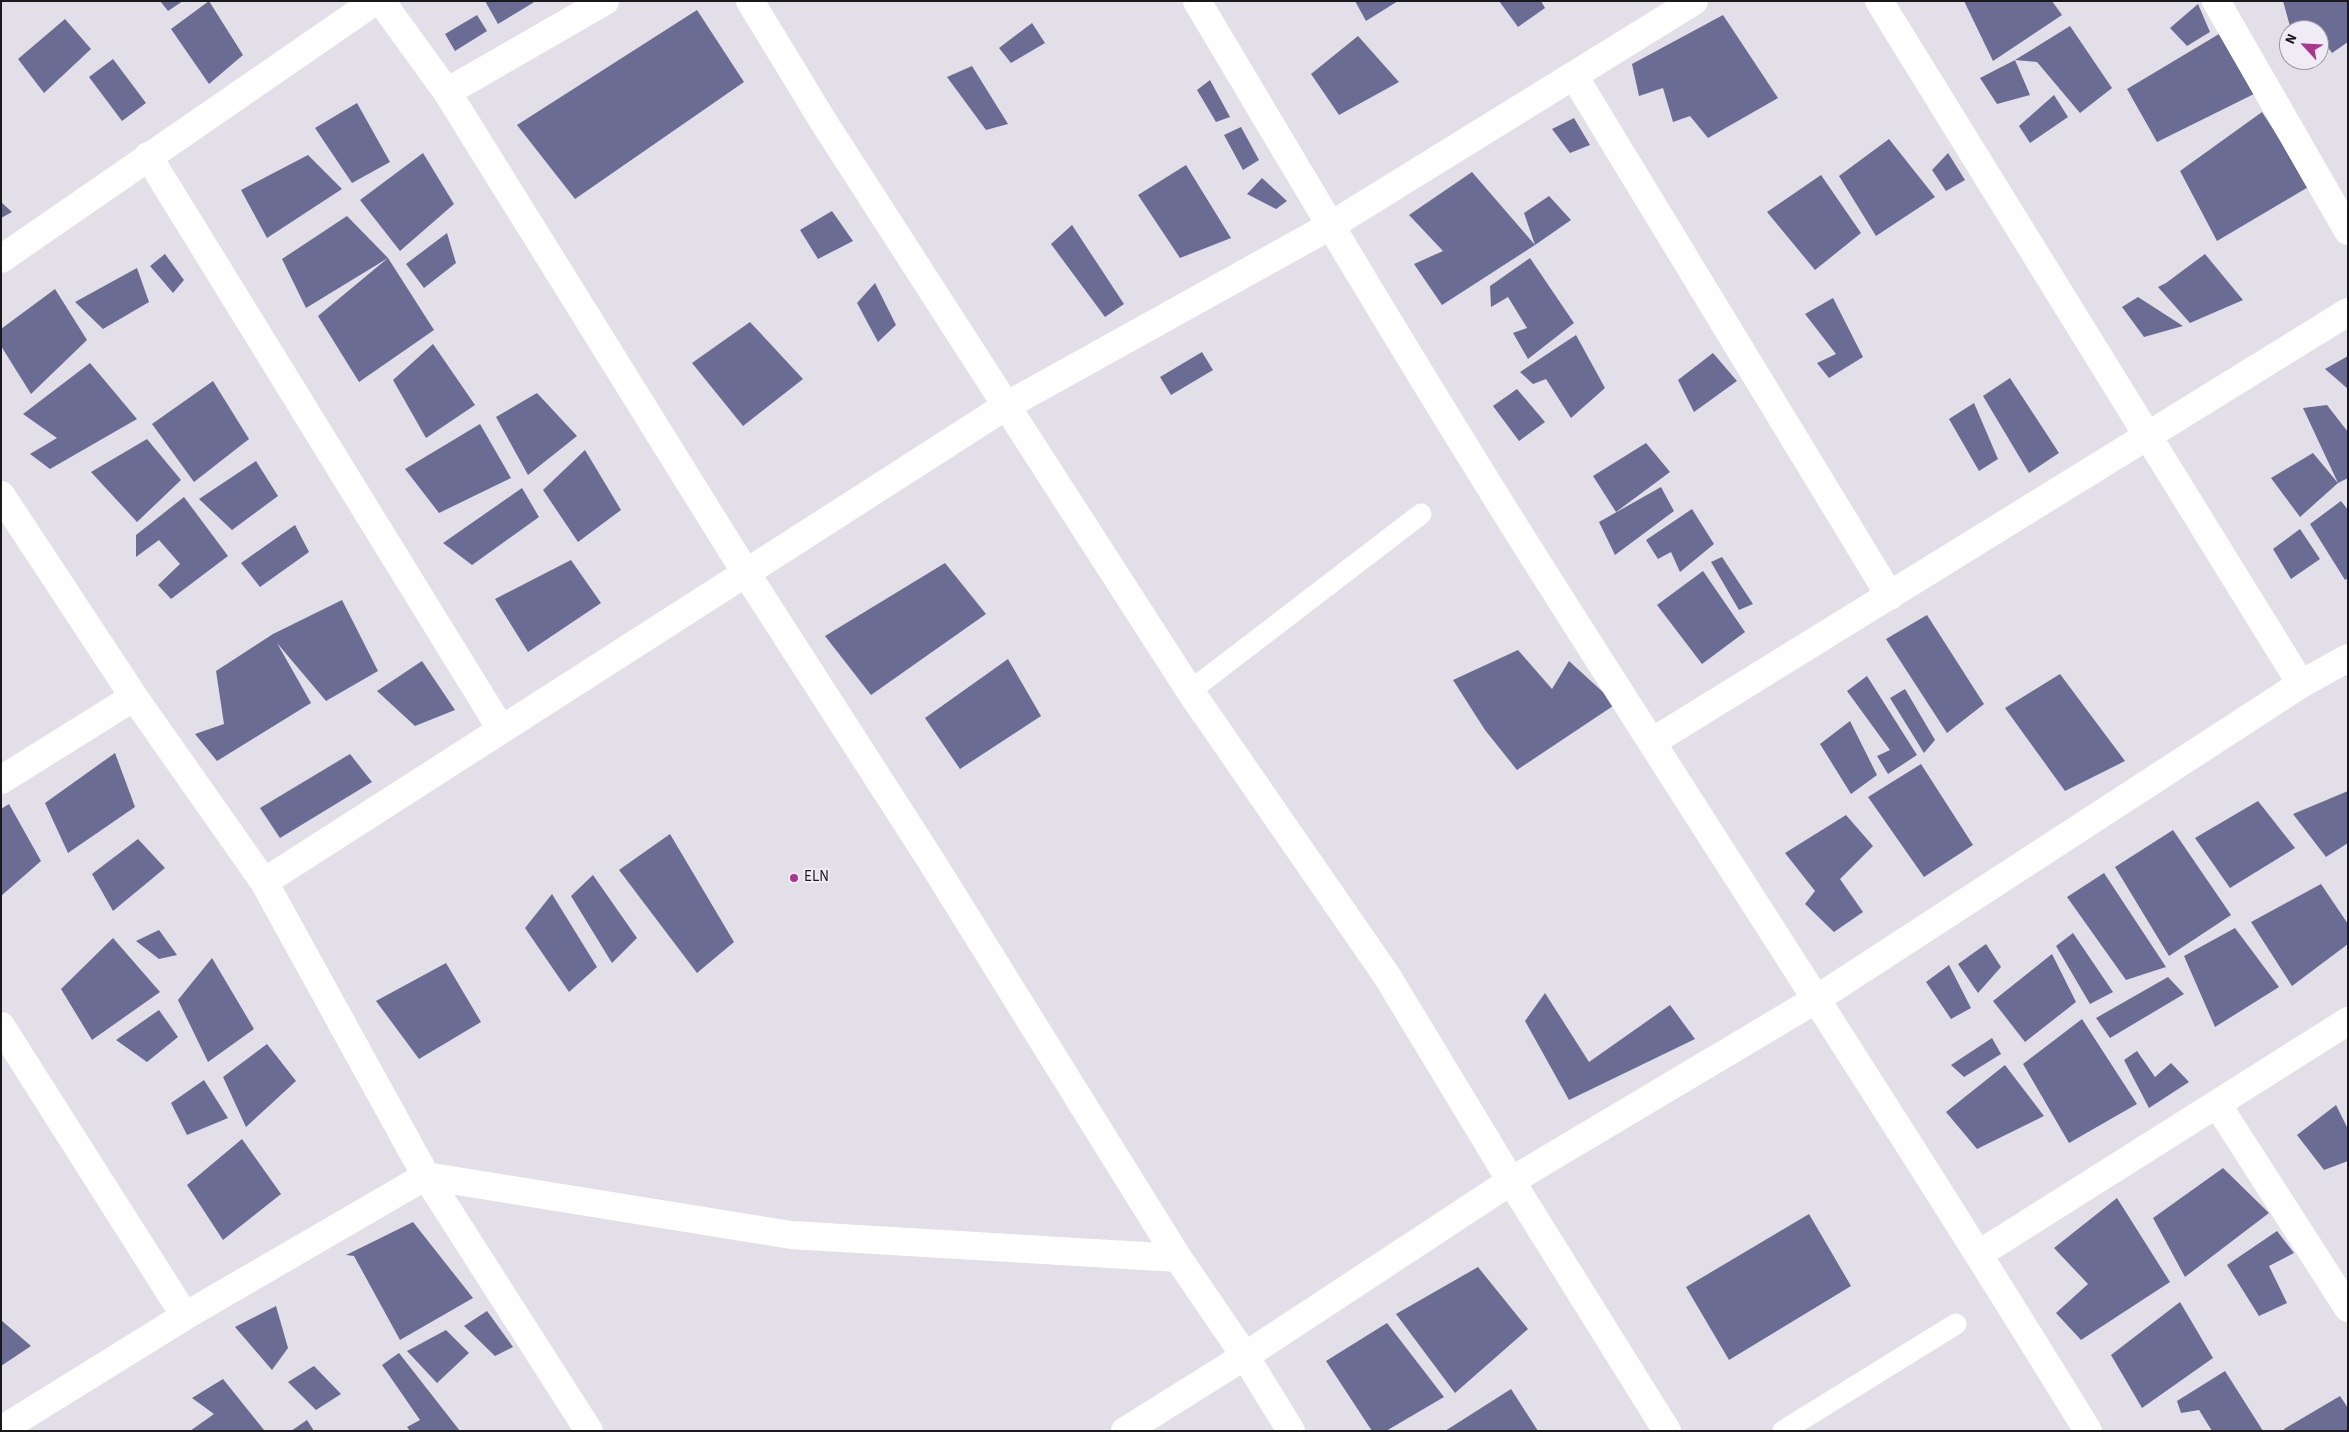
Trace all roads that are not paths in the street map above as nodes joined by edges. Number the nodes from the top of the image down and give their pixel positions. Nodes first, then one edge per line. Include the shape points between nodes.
1 (375, 1) edge
2 (381, 1) edge
3 (605, 1) edge
4 (750, 1) edge
5 (1197, 1) edge
6 (1694, 1) edge
7 (1880, 1) edge
8 (2216, 1) edge
9 (1574, 76) junction
10 (447, 92) junction
11 (148, 156) junction
12 (1330, 226) junction
13 (2348, 231) edge
14 (1, 259) edge
15 (2348, 312) edge
16 (1006, 406) junction
17 (2147, 438) junction
18 (1, 495) edge
19 (1422, 514) dead end
20 (746, 573) junction
21 (1890, 596) junction
22 (2348, 658) edge
23 (2301, 684) junction
24 (1190, 691) junction
25 (134, 698) junction
26 (501, 729) junction
27 (1652, 742) junction
28 (1, 780) edge
29 (264, 882) junction
30 (1815, 1000) junction
31 (2348, 1021) edge
32 (1, 1026) edge
33 (2217, 1104) junction
34 (426, 1176) junction
35 (1511, 1181) junction
36 (1979, 1254) junction
37 (1178, 1258) junction
38 (2348, 1308) edge
39 (185, 1316) junction
40 (1956, 1324) dead end
41 (1245, 1356) junction
42 (578, 1427) edge
43 (1, 1430) edge
44 (1124, 1431) edge
45 (1291, 1431) edge
46 (1667, 1431) edge
47 (1783, 1431) edge
48 (2088, 1431) edge

1 - 11 street
2 - 10 street
3 - 10 street
4 - 16 street via 822,121
5 - 12 street
6 - 9 street
7 - 17 street
8 - 13 street
9 - 12 street
9 - 21 street
10 - 20 street
11 - 14 street
11 - 26 street
12 - 16 street
12 - 27 street
15 - 17 street
16 - 20 street
16 - 24 street
17 - 21 street
17 - 23 street
18 - 25 street
19 - 24 lane
20 - 26 street
20 - 37 street via 930,859
21 - 27 street
22 - 23 street
23 - 30 street
24 - 35 street via 1386,976
25 - 28 street
25 - 29 street
26 - 29 street
27 - 30 street
29 - 34 street
30 - 35 street
30 - 36 street
31 - 33 street
32 - 39 street
33 - 36 street
33 - 38 street
34 - 37 street via 791,1234
34 - 39 street
34 - 42 street
35 - 41 street
35 - 46 street
36 - 48 street
37 - 41 street
39 - 43 street
40 - 47 lane
41 - 44 street
41 - 45 street

